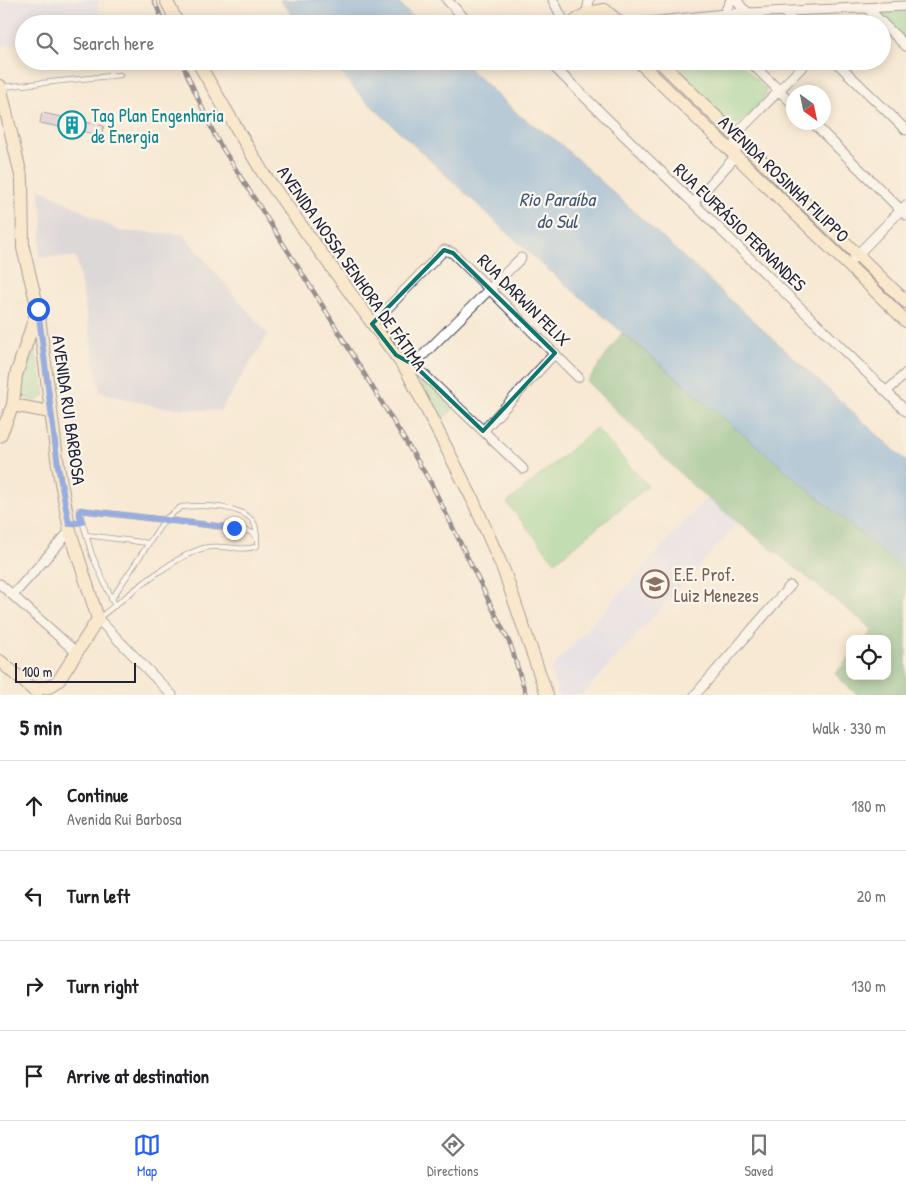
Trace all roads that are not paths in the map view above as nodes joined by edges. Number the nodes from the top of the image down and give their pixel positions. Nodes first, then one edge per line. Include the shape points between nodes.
1 (166, 0) edge
2 (447, 0) edge
3 (553, 0) edge
4 (731, 0) edge
5 (737, 0) edge
6 (588, 6) edge
7 (906, 6) edge
8 (867, 8) junction
9 (784, 12) junction
10 (749, 13) junction
11 (174, 15) edge
12 (461, 15) edge
13 (560, 15) edge
14 (579, 15) edge
15 (611, 15) edge
16 (725, 15) edge
17 (741, 15) edge
18 (787, 15) edge
19 (874, 15) edge
20 (891, 31) edge
21 (906, 46) edge
22 (203, 70) edge
23 (556, 70) edge
24 (647, 70) edge
25 (668, 70) edge
26 (758, 70) edge
27 (799, 70) edge
28 (844, 70) edge
29 (120, 75) dead end
30 (0, 86) edge
31 (779, 91) junction
32 (786, 98) edge
33 (820, 130) edge
34 (906, 130) edge
35 (735, 135) junction
36 (736, 156) junction
37 (692, 203) junction
38 (904, 210) edge
39 (857, 254) junction
40 (521, 258) dead end
41 (848, 264) junction
42 (491, 290) junction
43 (906, 302) edge
44 (38, 309) junction
45 (906, 321) edge
46 (372, 324) junction
47 (555, 353) junction
48 (410, 368) junction
49 (906, 373) edge
50 (578, 377) dead end
51 (886, 392) junction
52 (13, 405) junction
53 (906, 411) edge
54 (50, 412) junction
55 (483, 431) junction
56 (0, 436) edge
57 (523, 469) dead end
58 (165, 519) junction
59 (82, 522) junction
60 (70, 528) junction
61 (86, 535) junction
62 (257, 538) junction
63 (148, 543) junction
64 (0, 584) edge
65 (790, 586) dead end
66 (13, 596) junction
67 (111, 600) junction
68 (115, 606) junction
69 (98, 619) junction
70 (77, 653) junction
71 (0, 661) edge
72 (59, 680) junction
73 (35, 692) edge
74 (58, 695) edge
75 (172, 695) edge
76 (547, 695) edge
77 (696, 695) edge

1 - 11 street
2 - 12 street
3 - 13 street
4 - 16 street
5 - 10 street
6 - 14 street
6 - 15 street via 605,10
7 - 8 street
8 - 9 street
8 - 19 street
9 - 10 street
9 - 18 street
10 - 17 street
20 - 21 street
22 - 46 street, AVENIDA NOSSA SENHORA DE FÁTIMA via 263,172
23 - 37 street, RUA EUFRÁSIO FERNANDES
24 - 36 street, AVENIDA ROSINHA FILIPPO
25 - 35 street, AVENIDA ROSINHA FILIPPO
26 - 31 street
27 - 31 street
28 - 34 street
29 - 30 lane
30 - 44 street, AVENIDA RUI BARBOSA via 22,180 23,248
31 - 32 street
31 - 35 street
33 - 38 street
35 - 36 street
35 - 39 street, AVENIDA ROSINHA FILIPPO
36 - 37 street
36 - 41 street, AVENIDA ROSINHA FILIPPO
37 - 51 street, RUA EUFRÁSIO FERNANDES
38 - 39 street
39 - 41 street
39 - 43 street, AVENIDA ROSINHA FILIPPO
40 - 42 street
41 - 45 street, AVENIDA ROSINHA FILIPPO
42 - 46 street, RUA DARWIN FELIX via 453,253 444,250
42 - 47 street, RUA DARWIN FELIX
42 - 48 street
44 - 52 street via 16,375
44 - 54 street, AVENIDA RUI BARBOSA
46 - 48 street, AVENIDA NOSSA SENHORA DE FÁTIMA
47 - 50 street, RUA DARWIN FELIX
47 - 55 street
48 - 55 street
48 - 76 street, AVENIDA NOSSA SENHORA DE FÁTIMA via 504,571
49 - 51 street
51 - 53 street, RUA EUFRÁSIO FERNANDES
52 - 54 street
52 - 56 street
54 - 60 street, AVENIDA RUI BARBOSA
55 - 57 street
58 - 59 lane via 81,510
58 - 62 lane via 234,528 251,532
58 - 62 lane via 181,507 235,510 255,524
58 - 63 lane
59 - 60 lane
59 - 61 lane
60 - 66 street
60 - 69 street, AVENIDA RUI BARBOSA
61 - 63 lane
61 - 67 lane
62 - 68 lane via 257,546 248,550 213,546 183,556
63 - 67 lane
64 - 66 street
65 - 77 street
66 - 70 street
67 - 68 lane
68 - 69 lane
69 - 70 street
69 - 75 street
70 - 72 street
71 - 73 street
72 - 73 street
72 - 74 street

